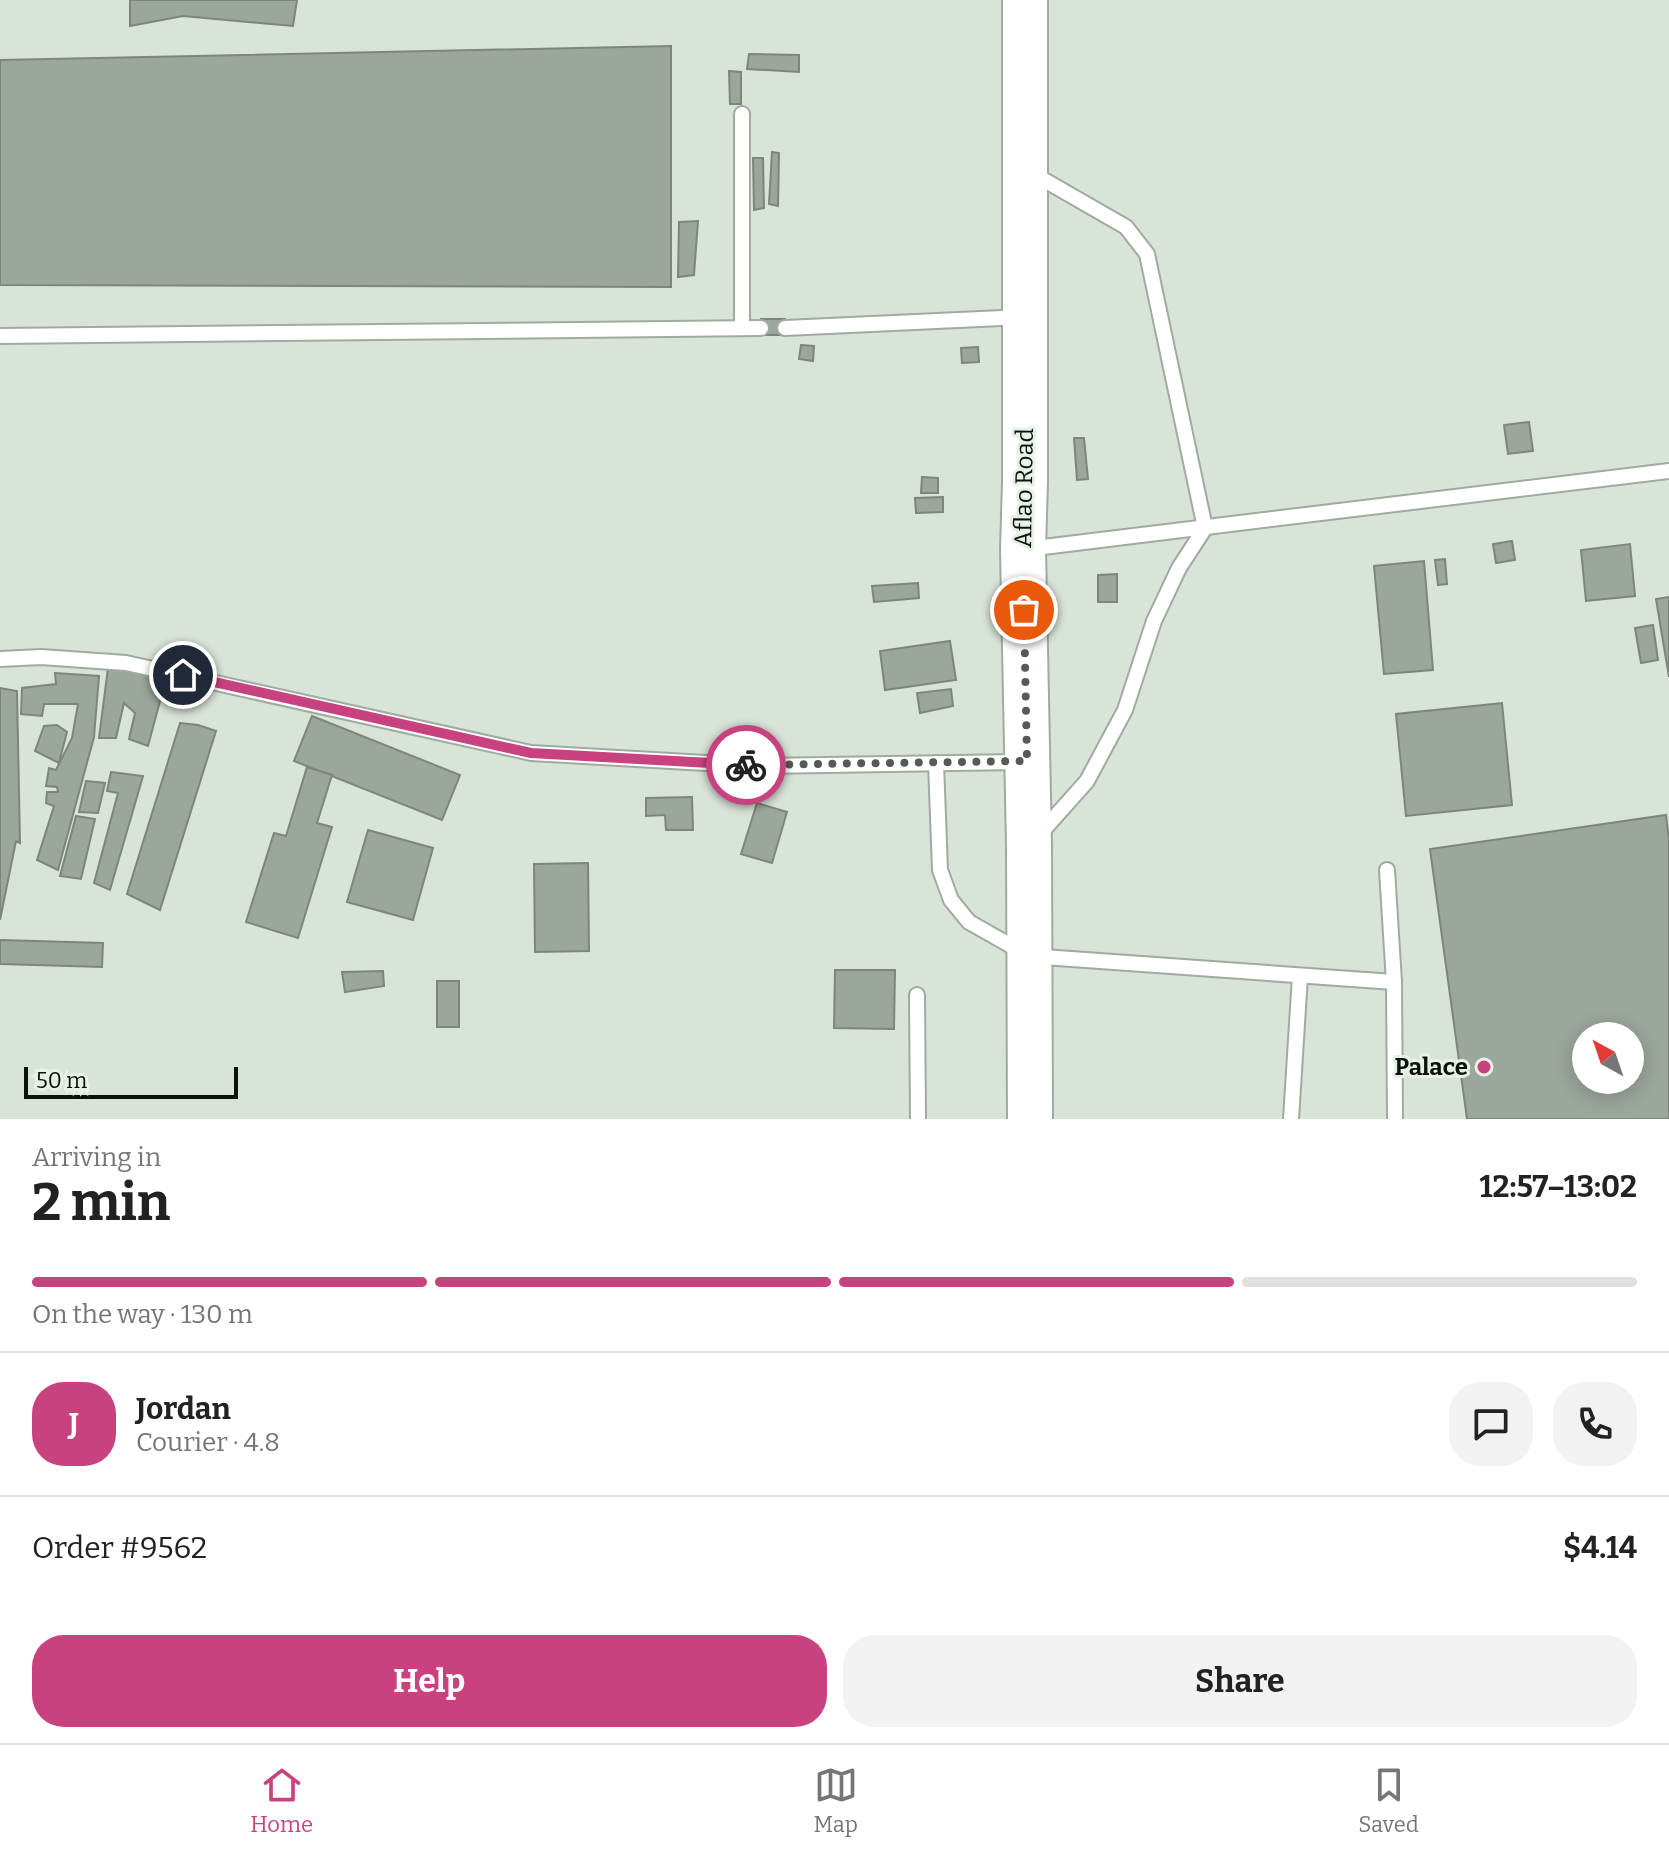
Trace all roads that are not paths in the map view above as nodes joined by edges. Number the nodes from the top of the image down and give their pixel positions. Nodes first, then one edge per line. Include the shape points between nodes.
1 (1025, 0) edge
2 (742, 114) dead end
3 (1025, 169) junction
4 (1025, 317) junction
5 (742, 328) junction
6 (761, 328) dead end
7 (785, 328) dead end
8 (0, 336) edge
9 (1669, 471) edge
10 (1205, 528) junction
11 (1023, 549) junction
12 (0, 659) edge
13 (1027, 761) junction
14 (936, 763) junction
15 (1029, 846) junction
16 (1387, 870) dead end
17 (1029, 956) junction
18 (1300, 976) junction
19 (1394, 982) junction
20 (917, 995) dead end
21 (918, 1119) edge
22 (1030, 1119) edge
23 (1291, 1119) edge
24 (1395, 1119) edge

1 - 3 highway, Aflao Road
2 - 5 lane
3 - 4 highway, Aflao Road
3 - 10 lane via 1126,227 1147,254
4 - 7 lane
4 - 11 highway, Aflao Road
5 - 6 lane
5 - 8 lane
9 - 10 lane
10 - 11 lane
10 - 15 lane via 1154,621 1125,710 1087,781
11 - 13 highway, Aflao Road
12 - 14 lane via 126,663 531,753 758,766
13 - 14 lane
13 - 15 highway, Aflao Road
14 - 17 lane via 940,870 951,900 969,922
15 - 17 highway, Aflao Road
16 - 19 lane
17 - 18 lane
17 - 22 highway, Aflao Road
18 - 19 lane
18 - 23 lane
19 - 24 lane
20 - 21 lane

